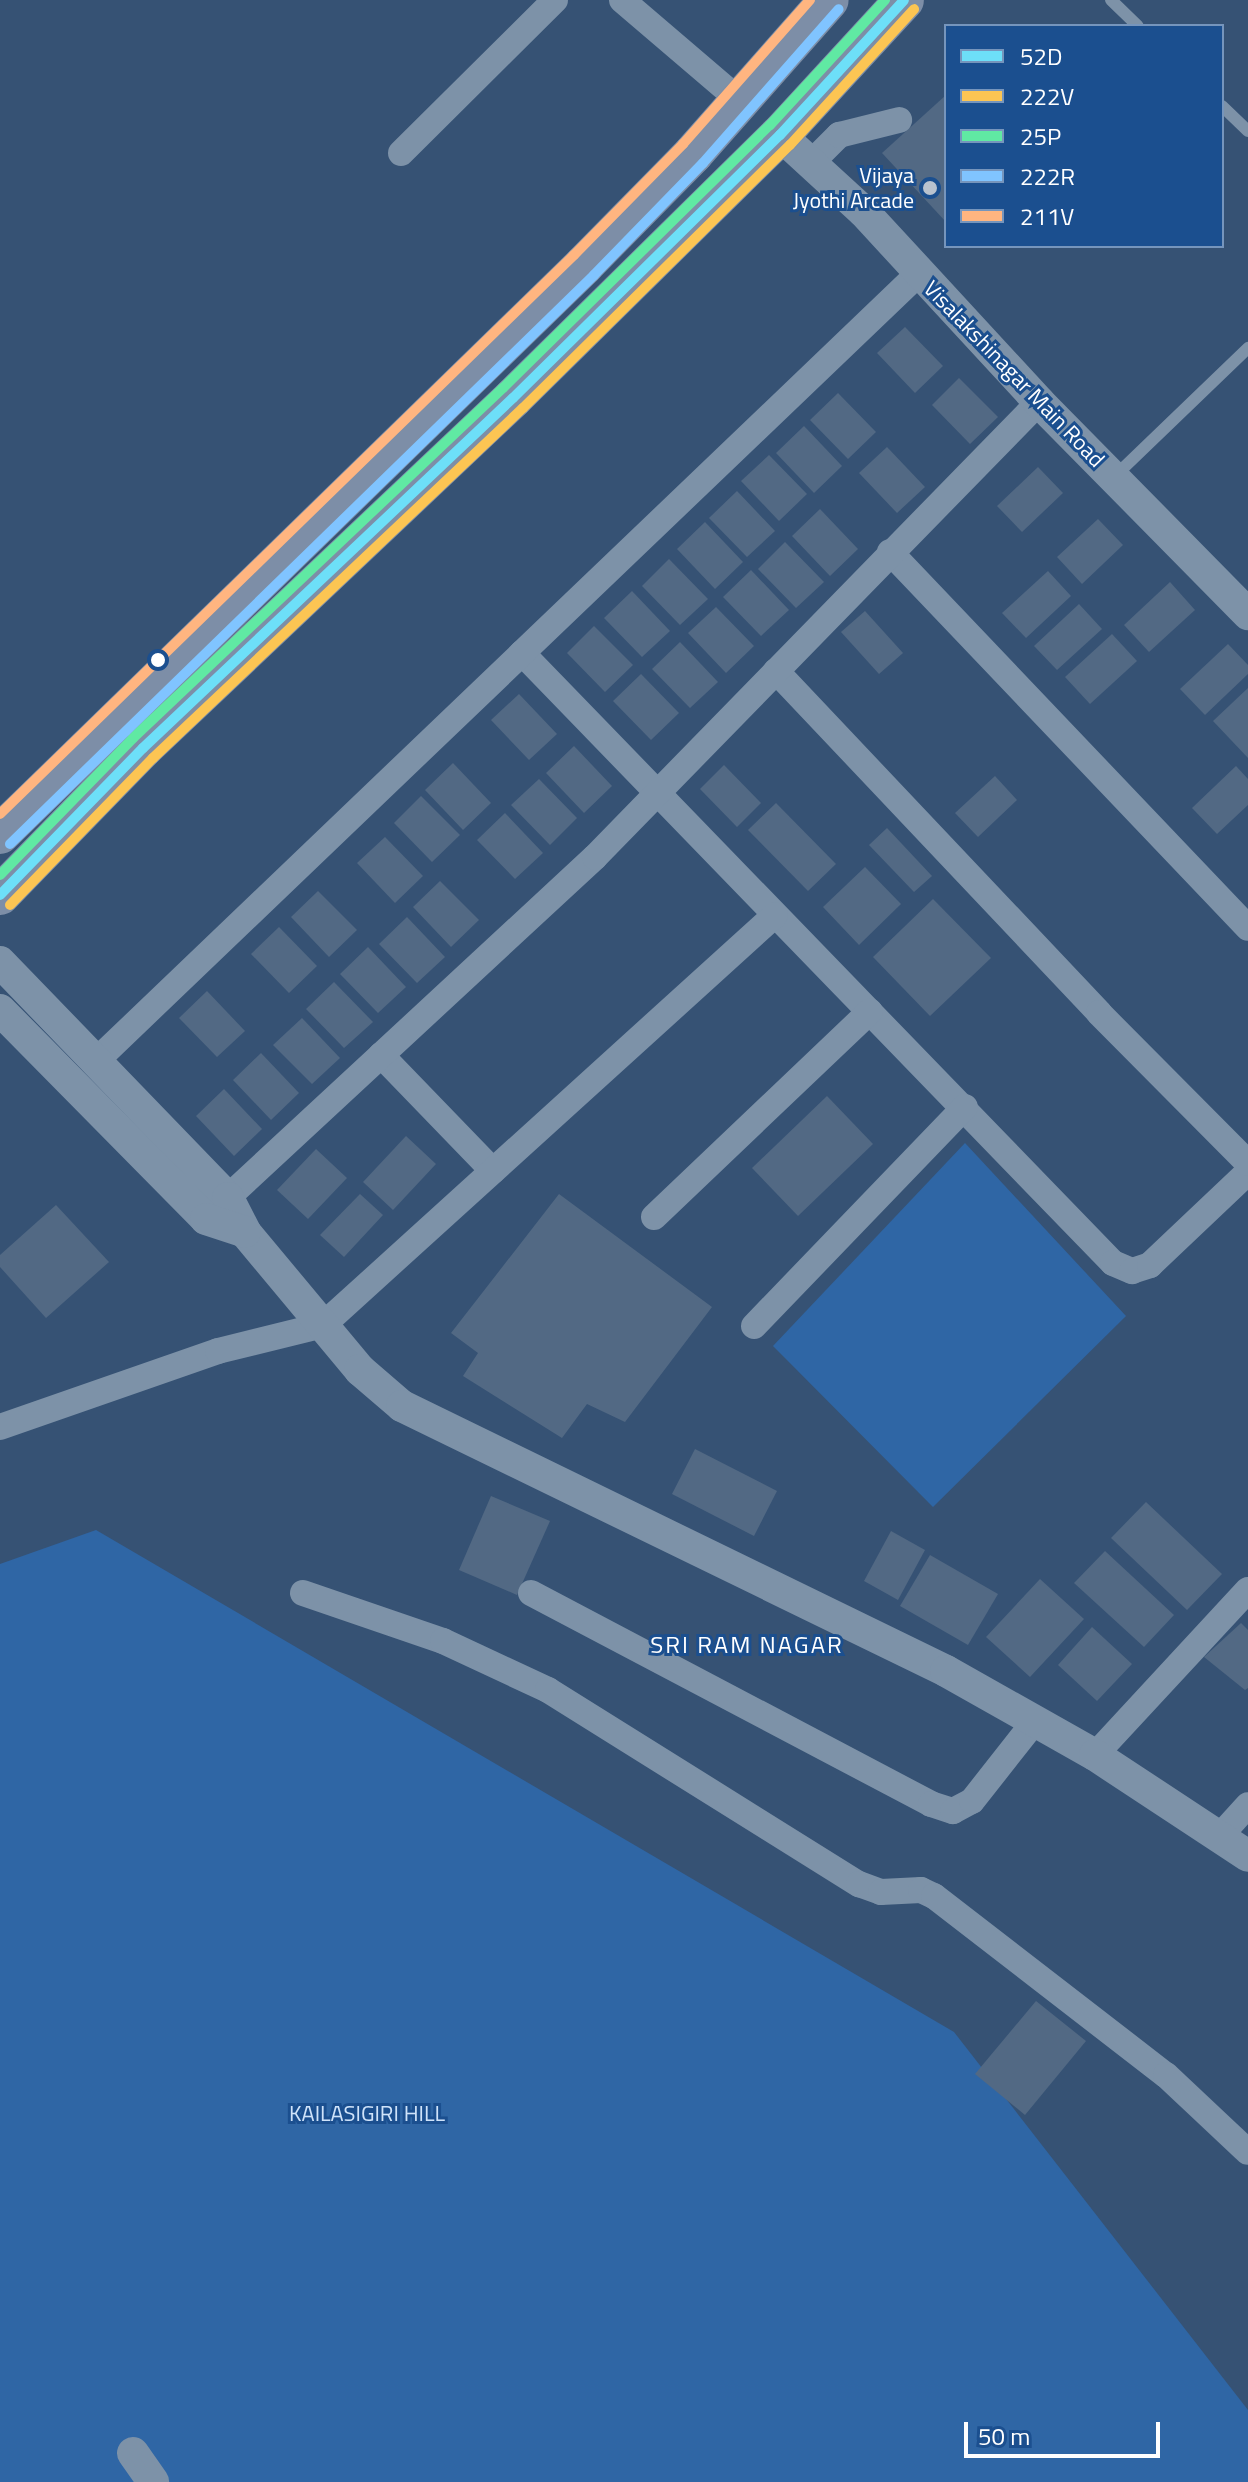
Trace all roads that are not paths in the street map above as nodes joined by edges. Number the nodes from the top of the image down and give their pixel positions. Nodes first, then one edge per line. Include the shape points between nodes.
1 (555, 0) edge
2 (622, 0) edge
3 (829, 0) edge
4 (904, 0) edge
5 (1111, 0) edge
6 (1136, 24) edge
7 (739, 100) junction
8 (1224, 108) edge
9 (899, 120) dead end
10 (1248, 131) edge
11 (780, 135) junction
12 (401, 153) dead end
13 (811, 163) junction
14 (918, 274) junction
15 (1248, 348) edge
16 (1039, 402) junction
17 (1114, 478) junction
18 (890, 552) junction
19 (1248, 614) edge
20 (522, 653) junction
21 (776, 671) junction
22 (45, 790) junction
23 (656, 794) junction
24 (0, 818) edge
25 (0, 834) edge
26 (0, 895) edge
27 (775, 915) junction
28 (1248, 928) edge
29 (0, 962) edge
30 (0, 1010) edge
31 (870, 1011) junction
32 (381, 1055) junction
33 (97, 1060) junction
34 (965, 1107) junction
35 (1248, 1163) edge
36 (493, 1171) junction
37 (1248, 1172) edge
38 (217, 1208) junction
39 (654, 1217) dead end
40 (323, 1325) junction
41 (754, 1326) dead end
42 (0, 1427) edge
43 (1248, 1590) edge
44 (303, 1593) dead end
45 (531, 1593) dead end
46 (1035, 1721) junction
47 (1095, 1755) junction
48 (1248, 1805) edge
49 (1219, 1837) junction
50 (1248, 1856) edge
51 (1248, 2152) edge
52 (133, 2453) dead end
53 (153, 2482) edge

1 - 12 street
2 - 7 street
3 - 7 main road
4 - 11 main road
5 - 6 lane
7 - 22 main road via 584,265
8 - 10 lane
9 - 13 street via 839,135
11 - 13 street, Visalakshinagar Main Road
11 - 26 main road via 513,398 143,748
13 - 14 street, Visalakshinagar Main Road via 863,211
14 - 16 street, Visalakshinagar Main Road
14 - 20 street
15 - 17 lane
16 - 17 street, Visalakshinagar Main Road
16 - 18 street
17 - 19 street, Visalakshinagar Main Road
18 - 21 street
18 - 28 street
20 - 23 street
20 - 33 street
21 - 23 street
21 - 35 street
22 - 24 main road
22 - 25 main road
23 - 27 street
23 - 32 street
27 - 31 street
27 - 36 street
29 - 33 street
30 - 38 street
31 - 34 street
31 - 39 street
32 - 36 street
32 - 38 street
33 - 38 street
34 - 37 street via 1113,1263 1132,1271 1167,1253
34 - 41 street
36 - 40 street
38 - 40 street via 245,1232
40 - 42 street via 218,1351
40 - 46 street via 360,1370 402,1406 782,1589
43 - 47 street
44 - 51 street via 510,1670 870,1889 921,1890 934,1896 1166,2075
45 - 46 street via 953,1811 972,1801
46 - 47 street
47 - 49 street
48 - 49 street
49 - 50 street
52 - 53 street

